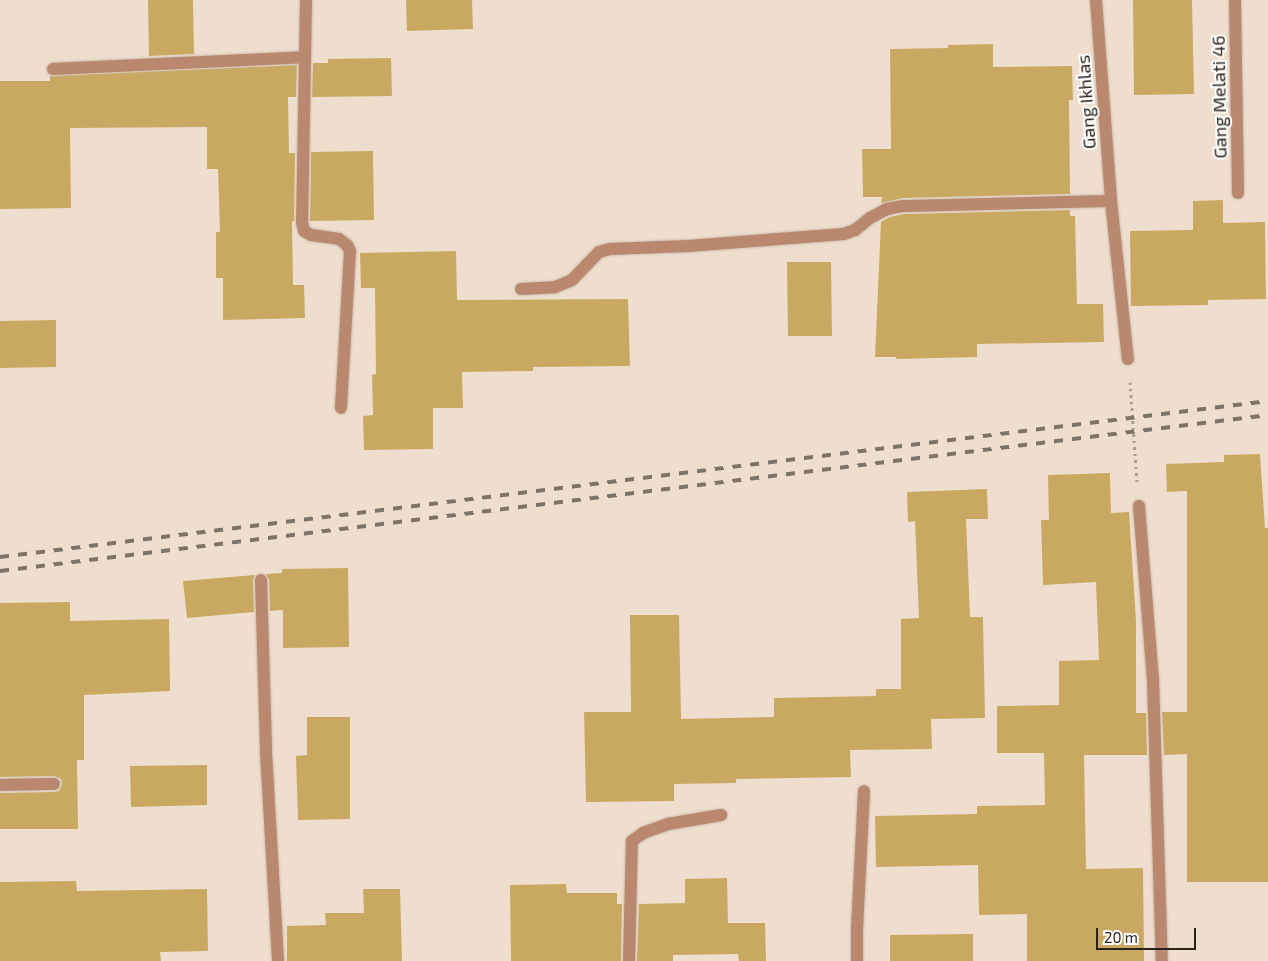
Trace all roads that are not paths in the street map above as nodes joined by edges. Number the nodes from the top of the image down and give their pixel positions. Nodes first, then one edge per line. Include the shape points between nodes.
1 (306, 0) edge
2 (1096, 0) edge
3 (1235, 0) edge
4 (304, 57) junction
5 (53, 69) dead end
6 (1238, 193) dead end
7 (1110, 201) junction
8 (521, 289) dead end
9 (1128, 359) road end
10 (341, 408) dead end
11 (1139, 506) road end
12 (261, 580) dead end
13 (54, 784) dead end
14 (0, 785) edge
15 (864, 791) dead end
16 (721, 815) dead end
17 (278, 961) edge
18 (629, 961) edge
19 (857, 961) edge
20 (1162, 961) edge

1 - 4 street
2 - 7 street, Gang Ikhlas
3 - 6 street, Gang Melati 46
4 - 5 street
4 - 10 street via 304,231 338,239 347,244 350,251
7 - 8 street via 903,206 887,209 844,234 610,249 599,252 572,280 556,287
7 - 9 street, Gang Ikhlas
11 - 20 street via 1153,680
12 - 17 street via 266,752
13 - 14 street
15 - 19 street
16 - 18 street via 668,824 643,833 632,841

